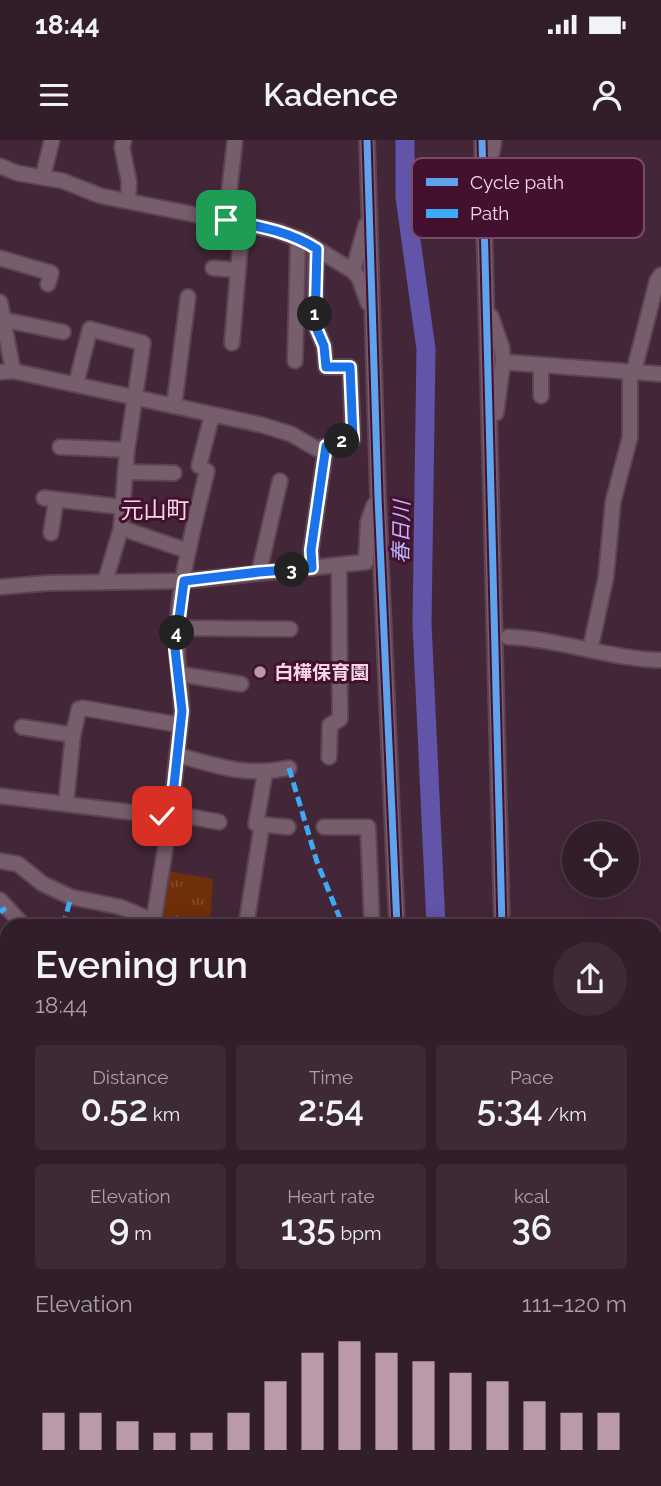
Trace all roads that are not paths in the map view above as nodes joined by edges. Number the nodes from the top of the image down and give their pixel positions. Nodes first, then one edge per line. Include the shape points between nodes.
1 (52, 140) edge
2 (124, 140) edge
3 (235, 140) edge
4 (367, 140) edge
5 (482, 140) edge
6 (494, 140) edge
7 (482, 158) edge
8 (488, 158) edge
9 (0, 166) edge
10 (43, 176) junction
11 (128, 201) junction
12 (369, 212) junction
13 (226, 220) junction
14 (242, 223) junction
15 (298, 238) junction
16 (484, 238) edge
17 (317, 249) junction
18 (0, 258) edge
19 (213, 268) dead end
20 (238, 270) junction
21 (353, 271) junction
22 (661, 275) edge
23 (48, 284) dead end
24 (188, 297) dead end
25 (0, 302) edge
26 (486, 302) junction
27 (373, 317) junction
28 (5, 320) junction
29 (63, 332) dead end
30 (232, 343) dead end
31 (295, 361) dead end
32 (503, 362) junction
33 (541, 365) junction
34 (632, 371) junction
35 (7, 372) edge
36 (661, 374) edge
37 (75, 384) junction
38 (541, 396) dead end
39 (134, 397) junction
40 (174, 406) junction
41 (212, 415) junction
42 (489, 422) junction
43 (326, 446) junction
44 (60, 447) dead end
45 (127, 450) junction
46 (125, 471) junction
47 (174, 474) dead end
48 (280, 481) dead end
49 (377, 497) junction
50 (123, 507) junction
51 (121, 528) junction
52 (51, 533) dead end
53 (188, 551) junction
54 (366, 562) junction
55 (339, 565) junction
56 (312, 568) junction
57 (259, 572) junction
58 (184, 581) junction
59 (105, 582) junction
60 (0, 587) edge
61 (494, 601) junction
62 (383, 610) junction
63 (178, 628) junction
64 (290, 629) dead end
65 (508, 637) junction
66 (590, 650) junction
67 (661, 660) edge
68 (179, 674) junction
69 (497, 680) junction
70 (241, 684) dead end
71 (180, 725) junction
72 (22, 727) dead end
73 (73, 735) junction
74 (177, 755) junction
75 (329, 757) dead end
76 (289, 768) dead end
77 (265, 773) junction
78 (0, 796) edge
79 (66, 803) junction
80 (171, 813) junction
81 (219, 822) dead end
82 (262, 824) junction
83 (288, 827) dead end
84 (324, 827) dead end
85 (0, 861) edge
86 (0, 900) edge
87 (18, 919) edge
88 (147, 919) edge
89 (156, 919) edge
90 (247, 919) edge
91 (372, 919) edge
92 (397, 919) edge
93 (502, 919) edge

1 - 10 street
2 - 11 street
3 - 13 street
4 - 12 street
5 - 7 street
6 - 8 street
9 - 10 street
10 - 11 street
11 - 13 street
12 - 21 street
12 - 27 street
13 - 14 street
14 - 15 street
14 - 20 street
15 - 17 street
15 - 31 street
16 - 26 street
17 - 21 street
17 - 43 street via 315,325 326,367 350,367 353,438
18 - 23 street via 51,273
19 - 20 street
20 - 30 street
21 - 27 street
22 - 34 street
24 - 40 street
25 - 28 street
26 - 32 street
26 - 42 street
27 - 49 street
28 - 29 street
28 - 35 street
32 - 33 street
32 - 42 street via 496,413
33 - 34 street
33 - 38 street
34 - 36 street
34 - 66 street via 630,437 613,502 606,578
35 - 37 street
37 - 39 street
37 - 39 street via 90,329 143,344
39 - 40 street
39 - 45 street
40 - 41 street
41 - 43 street via 291,434 317,449
41 - 53 street
42 - 61 street
43 - 56 street
44 - 45 street
45 - 46 street
46 - 47 street
46 - 50 street
48 - 57 street
49 - 54 street via 368,522
49 - 62 street
50 - 51 street
50 - 52 street via 50,499
51 - 53 street
51 - 59 street
53 - 58 street
54 - 55 street
54 - 62 street
55 - 56 street
55 - 75 street via 340,719 330,725
56 - 57 street
57 - 58 street
58 - 59 street
58 - 63 street
59 - 60 street
61 - 65 street
61 - 69 street
62 - 92 street
63 - 64 street
63 - 68 street
65 - 66 street
65 - 69 street
66 - 67 street
68 - 70 street
68 - 71 street
69 - 93 street
71 - 73 street via 83,708
71 - 74 street
72 - 73 street
73 - 79 street
74 - 77 street via 240,772
74 - 80 street
76 - 77 street
77 - 82 street via 256,824
78 - 79 street
79 - 80 street via 162,816
80 - 81 street
80 - 89 street
82 - 83 street
82 - 90 street
84 - 91 street via 368,827
85 - 88 street via 18,864 71,897 120,907
86 - 87 street

